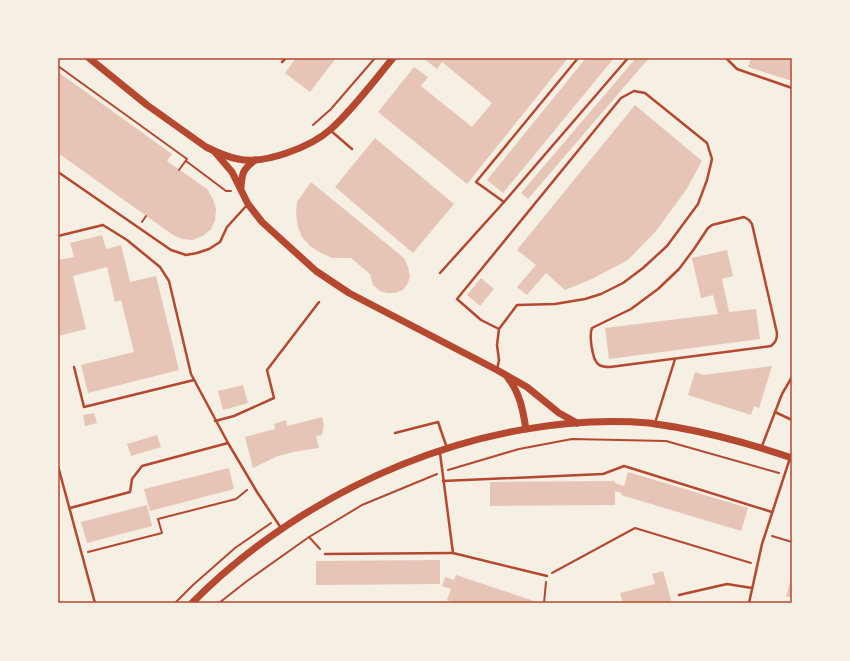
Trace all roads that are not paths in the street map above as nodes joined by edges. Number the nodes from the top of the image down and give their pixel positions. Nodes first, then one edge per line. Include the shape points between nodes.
1 (286, 58) edge
2 (393, 58) edge
3 (578, 58) edge
4 (628, 58) edge
5 (726, 58) edge
6 (93, 59) edge
7 (282, 62) dead end
8 (792, 88) edge
9 (330, 130) junction
10 (352, 149) dead end
11 (214, 151) junction
12 (255, 160) junction
13 (58, 172) edge
14 (241, 190) junction
15 (504, 202) junction
16 (248, 204) junction
17 (58, 236) edge
18 (440, 273) dead end
19 (319, 302) dead end
20 (499, 329) junction
21 (675, 358) junction
22 (74, 367) dead end
23 (497, 370) junction
24 (506, 375) junction
25 (792, 377) edge
26 (194, 380) junction
27 (775, 412) junction
28 (792, 420) edge
29 (215, 421) junction
30 (578, 423) junction
31 (654, 424) junction
32 (526, 429) junction
33 (395, 433) dead end
34 (228, 443) junction
35 (447, 448) junction
36 (761, 449) junction
37 (440, 450) junction
38 (791, 458) edge
39 (58, 466) edge
40 (59, 473) edge
41 (443, 480) junction
42 (70, 508) junction
43 (772, 512) junction
44 (282, 530) junction
45 (453, 553) junction
46 (325, 554) road end
47 (547, 576) road end
48 (752, 588) junction
49 (679, 595) dead end
50 (95, 603) edge
51 (192, 603) edge
52 (749, 603) edge

1 - 7 lane
2 - 9 street
3 - 15 lane via 476,182
4 - 15 lane
5 - 8 lane via 737,69
6 - 11 street via 148,105
9 - 10 lane
9 - 12 street via 298,148
11 - 12 street via 238,159
11 - 14 street via 232,172
12 - 14 street via 242,173
13 - 16 lane via 171,250 186,255 197,254 220,242
14 - 16 street
15 - 18 lane
16 - 23 street via 281,240 316,271 342,289
17 - 26 lane via 103,225 127,240 160,267 169,281
19 - 29 lane via 267,370 274,398 234,416
20 - 20 lane via 517,305 555,304 585,299 623,283 643,268 667,246 698,204 712,159 707,143 645,93 634,91 622,98 457,299 481,320
20 - 23 lane
21 - 21 lane via 603,366 594,358 591,330 631,309 658,289 678,269 712,224 744,217 752,224 777,340 771,346
21 - 31 lane
22 - 26 lane via 84,407
23 - 24 street
24 - 30 street via 559,413
24 - 32 street via 515,386
25 - 27 lane
26 - 29 lane
27 - 28 lane
27 - 36 lane
29 - 34 lane
30 - 31 street
30 - 32 street
31 - 36 street via 702,432
32 - 35 street
33 - 35 lane via 438,422
34 - 42 lane via 142,466 132,479 130,492
34 - 44 lane
35 - 37 street
36 - 38 street
37 - 41 lane
37 - 44 street via 360,482
38 - 43 lane
39 - 40 lane
40 - 42 lane
41 - 43 lane via 603,474 624,466
41 - 45 lane
42 - 50 lane
43 - 48 lane
44 - 51 street via 239,561
45 - 46 lane
45 - 47 lane
48 - 49 lane via 727,584
48 - 52 lane

